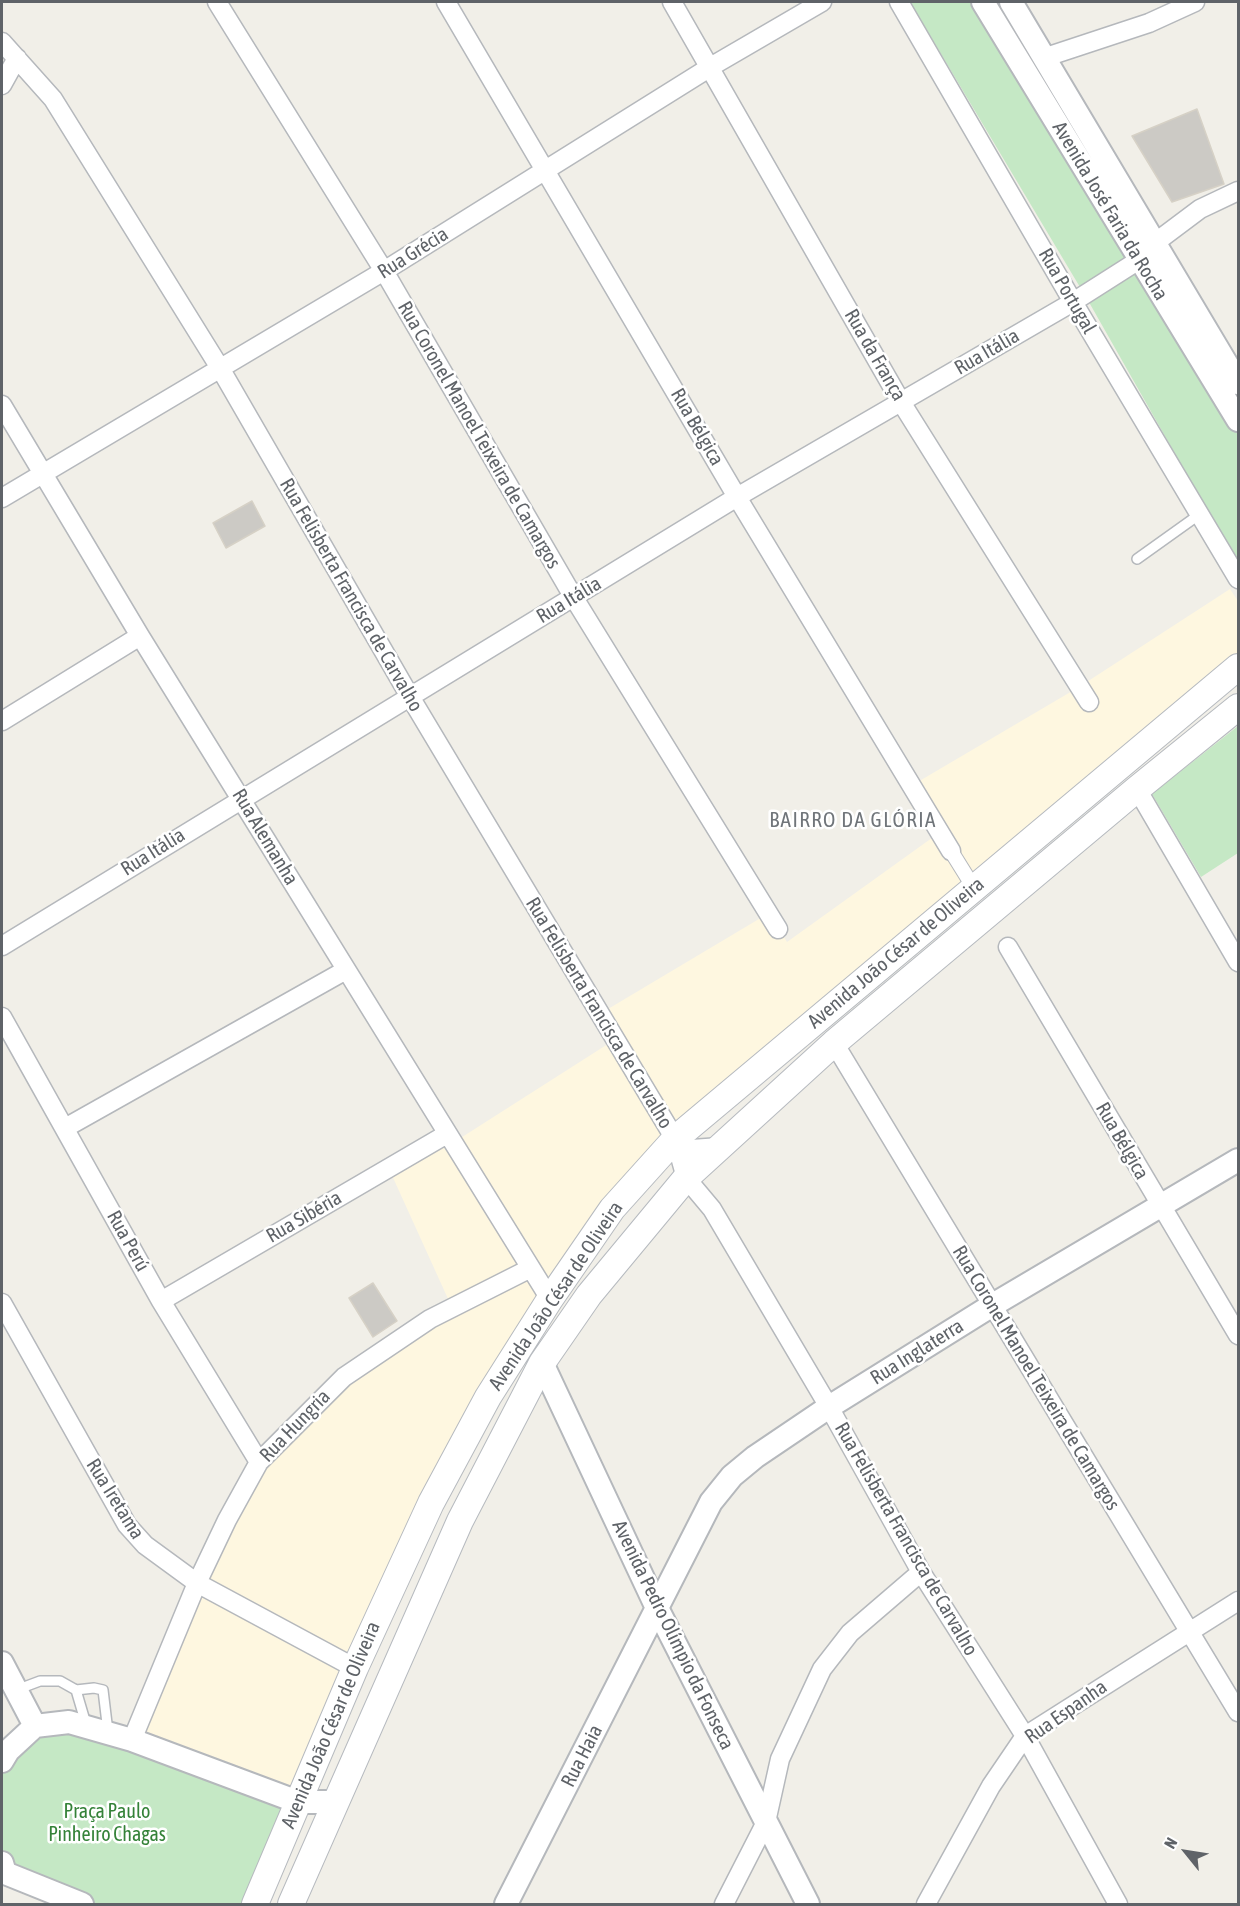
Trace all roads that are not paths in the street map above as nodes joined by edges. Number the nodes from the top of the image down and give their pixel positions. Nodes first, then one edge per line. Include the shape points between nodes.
1 (217, 2) edge
2 (446, 2) edge
3 (672, 2) edge
4 (822, 2) edge
5 (899, 2) edge
6 (983, 2) edge
7 (1011, 2) edge
8 (1196, 2) edge
9 (2, 42) edge
10 (1046, 57) junction
11 (17, 58) junction
12 (712, 66) junction
13 (2, 86) edge
14 (547, 170) junction
15 (1239, 191) edge
16 (1156, 242) junction
17 (1139, 260) junction
18 (384, 271) junction
19 (1073, 302) junction
20 (220, 368) junction
21 (1239, 383) edge
22 (901, 402) junction
23 (2, 405) edge
24 (1239, 420) edge
25 (42, 473) junction
26 (737, 497) junction
27 (2, 498) edge
28 (1200, 514) junction
29 (1137, 559) dead end
30 (1239, 579) edge
31 (573, 598) junction
32 (140, 636) junction
33 (1239, 667) edge
34 (409, 695) junction
35 (1089, 702) dead end
36 (1239, 707) edge
37 (2, 721) edge
38 (1137, 789) junction
39 (241, 798) junction
40 (951, 851) joint
41 (974, 888) junction
42 (778, 929) dead end
43 (2, 946) edge
44 (1008, 947) dead end
45 (1239, 962) edge
46 (346, 970) junction
47 (2, 1017) edge
48 (834, 1043) junction
49 (65, 1128) junction
50 (447, 1134) junction
51 (675, 1139) junction
52 (720, 1147) junction
53 (1239, 1161) edge
54 (686, 1178) junction
55 (1161, 1207) junction
56 (529, 1269) junction
57 (550, 1299) junction
58 (161, 1301) junction
59 (2, 1303) edge
60 (991, 1306) junction
61 (1239, 1335) edge
62 (542, 1363) junction
63 (830, 1407) junction
64 (259, 1462) junction
65 (921, 1572) junction
66 (197, 1584) junction
67 (1239, 1601) edge
68 (657, 1608) junction
69 (1188, 1631) junction
70 (2, 1663) edge
71 (355, 1668) junction
72 (16, 1690) junction
73 (76, 1690) junction
74 (1239, 1712) edge
75 (35, 1726) junction
76 (87, 1727) junction
77 (108, 1733) junction
78 (1025, 1736) junction
79 (132, 1740) junction
80 (2, 1761) edge
81 (298, 1802) junction
82 (336, 1802) junction
83 (766, 1822) junction
84 (3, 1871) edge
85 (82, 1905) edge
86 (255, 1905) edge
87 (291, 1905) edge
88 (506, 1905) edge
89 (724, 1905) edge
90 (808, 1905) edge
91 (926, 1905) edge
92 (1118, 1905) edge

1 - 18 street, Rua Coronel Manoel Teixeira de Camargos
2 - 14 street, Rua Bélgica
3 - 12 street, Rua da França
4 - 12 street, Rua Grécia
5 - 19 street, Rua Portugal
6 - 17 street, Avenida José Faria da Rocha
7 - 10 street, Avenida José Faria da Rocha
8 - 10 street via 1149,23
9 - 11 street, Rua Felisberta Francisca de Carvalho
10 - 16 street, Avenida José Faria da Rocha
11 - 13 street
11 - 20 street, Rua Felisberta Francisca de Carvalho via 54,99
12 - 14 street, Rua Grécia
12 - 22 street, Rua da França
14 - 18 street, Rua Grécia
14 - 26 street, Rua Bélgica
15 - 16 street, Rua Itália via 1200,209
16 - 17 street, Rua Itália
16 - 21 street, Avenida José Faria da Rocha
17 - 19 street, Rua Itália
17 - 24 street, Avenida José Faria da Rocha
18 - 20 street, Rua Grécia
18 - 31 street, Rua Coronel Manoel Teixeira de Camargos
19 - 22 street, Rua Itália
19 - 28 street, Rua Portugal
20 - 25 street, Rua Grécia
20 - 34 street, Rua Felisberta Francisca de Carvalho
22 - 26 street, Rua Itália
22 - 35 street, Rua da França
23 - 25 street, Rua Alemanha
25 - 27 street, Rua Grécia
25 - 32 street, Rua Alemanha
26 - 31 street, Rua Itália
26 - 40 street, Rua Bélgica
28 - 29 lane
28 - 30 street, Rua Portugal
31 - 34 street, Rua Itália
31 - 42 street, Rua Coronel Manoel Teixeira de Camargos
32 - 37 street
32 - 39 street, Rua Alemanha
33 - 41 main road, Avenida João César de Oliveira
34 - 39 street, Rua Itália
34 - 51 street, Rua Felisberta Francisca de Carvalho
36 - 38 main road, Avenida João César de Oliveira
38 - 45 street
38 - 48 main road, Avenida João César de Oliveira
39 - 43 street, Rua Itália
39 - 46 street, Rua Alemanha
40 - 41 street
41 - 51 main road, Avenida João César de Oliveira
44 - 55 street, Rua Bélgica
46 - 49 street
46 - 50 street, Rua Alemanha
47 - 49 street, Rua Perú
48 - 52 main road, Avenida João César de Oliveira
48 - 60 street, Rua Coronel Manoel Teixeira de Camargos
49 - 58 street, Rua Perú
50 - 56 street, Rua Alemanha
50 - 58 street, Rua Sibéria
51 - 52 street via 692,1149
51 - 54 street, Rua Felisberta Francisca de Carvalho
51 - 57 main road, Avenida João César de Oliveira via 612,1209
52 - 54 main road, Avenida João César de Oliveira
53 - 55 street, Rua Inglaterra
54 - 62 main road, Avenida João César de Oliveira via 589,1295
54 - 63 street, Rua Felisberta Francisca de Carvalho via 712,1209
55 - 60 street, Rua Inglaterra
55 - 61 street, Rua Bélgica
56 - 57 street
56 - 64 street, Rua Hungria via 430,1319 344,1377
57 - 71 main road, Avenida João César de Oliveira via 488,1397 431,1503
58 - 64 street, Rua Perú
59 - 66 street, Rua Iretama via 127,1525 145,1545
60 - 63 street, Rua Inglaterra
60 - 69 street, Rua Coronel Manoel Teixeira de Camargos
62 - 68 street, Avenida Pedro Olímpio da Fonseca
62 - 82 main road, Avenida João César de Oliveira via 459,1521
63 - 65 street, Rua Felisberta Francisca de Carvalho
63 - 68 street, Rua Inglaterra via 732,1476 711,1502
64 - 66 street, Rua Hungria
65 - 78 street, Rua Felisberta Francisca de Carvalho
65 - 83 street via 850,1633 822,1669 780,1759
66 - 71 street, Rua Iretama
66 - 79 street, Rua Hungria
67 - 69 street, Rua Espanha
68 - 83 street, Avenida Pedro Olímpio da Fonseca
68 - 88 street, Rua Haia
69 - 74 street, Rua Coronel Manoel Teixeira de Camargos
69 - 78 street, Rua Espanha
70 - 72 street
71 - 81 main road, Avenida João César de Oliveira
72 - 73 lane via 40,1681 60,1681
72 - 75 street
73 - 76 lane
73 - 77 lane via 103,1690
75 - 76 street via 69,1722
75 - 80 street
76 - 77 street
77 - 79 street
78 - 91 street, Rua Espanha via 991,1786
78 - 92 street, Rua Felisberta Francisca de Carvalho
79 - 81 street
81 - 82 street
81 - 86 main road, Avenida João César de Oliveira
82 - 87 main road, Avenida João César de Oliveira
83 - 89 street
83 - 90 street, Avenida Pedro Olímpio da Fonseca
84 - 85 street

